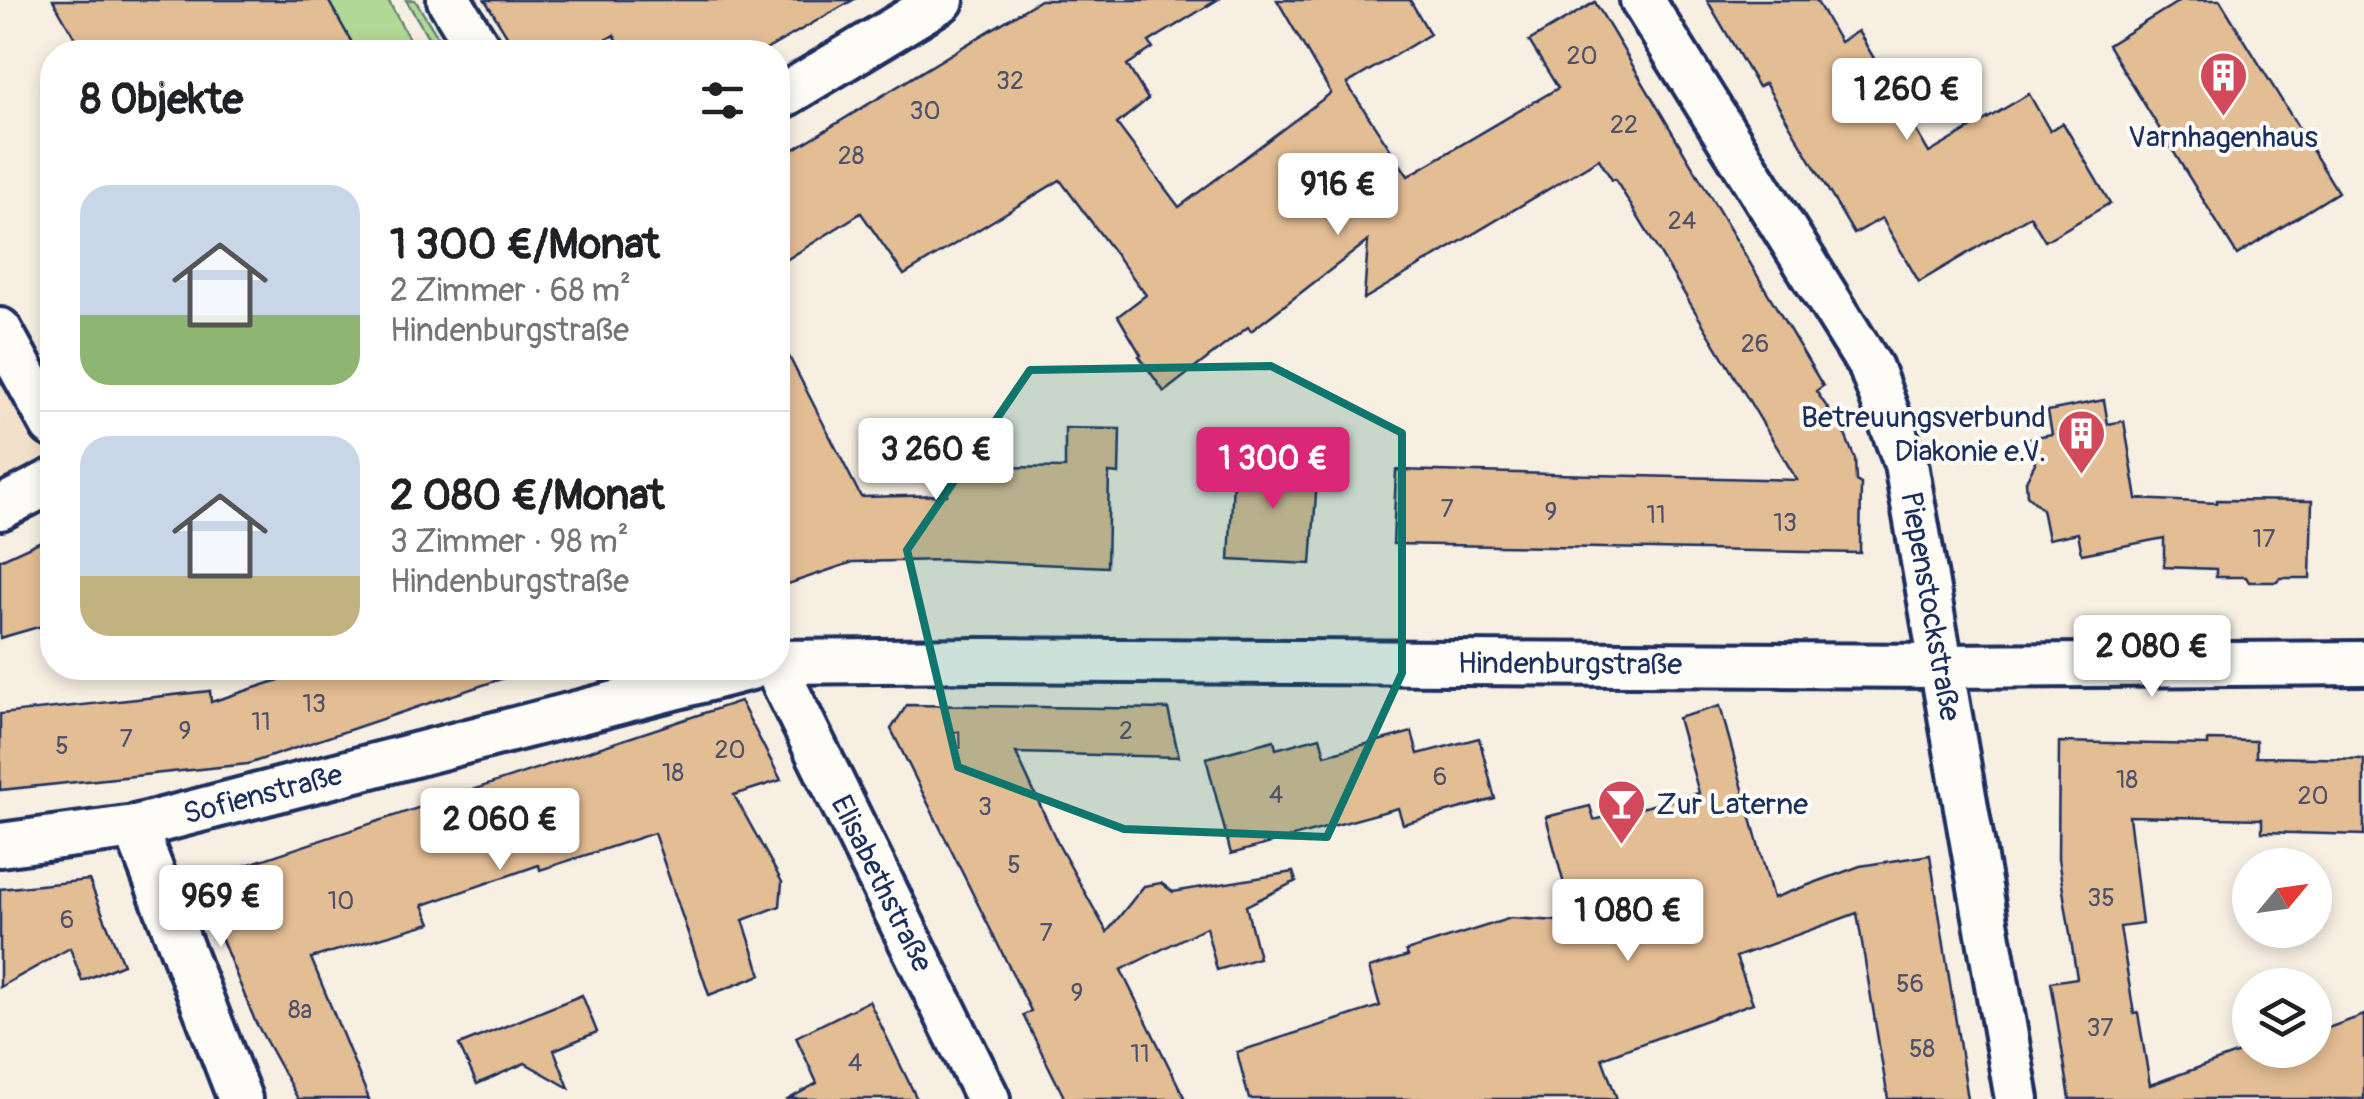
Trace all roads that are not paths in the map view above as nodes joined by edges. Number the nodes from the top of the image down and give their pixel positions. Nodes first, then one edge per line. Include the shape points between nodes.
1 (450, 0) edge
2 (942, 0) edge
3 (1642, 0) edge
4 (474, 40) edge
5 (790, 92) edge
6 (0, 330) edge
7 (40, 402) edge
8 (40, 487) edge
9 (0, 508) edge
10 (2364, 663) edge
11 (790, 665) edge
12 (1940, 666) junction
13 (706, 680) edge
14 (784, 680) edge
15 (136, 827) junction
16 (0, 845) edge
17 (240, 1099) edge
18 (988, 1099) edge
19 (2017, 1099) edge

1 - 4 street
2 - 5 street
3 - 12 street, Piepenstockstraße via 1879,384 1906,464
6 - 7 street
8 - 9 street
10 - 12 street, Hindenburgstraße
11 - 12 street, Hindenburgstraße
12 - 19 street, Piepenstockstraße
13 - 15 street, Sofienstraße
14 - 18 street, Elisabethstraße
15 - 16 street, Sofienstraße
15 - 17 street

